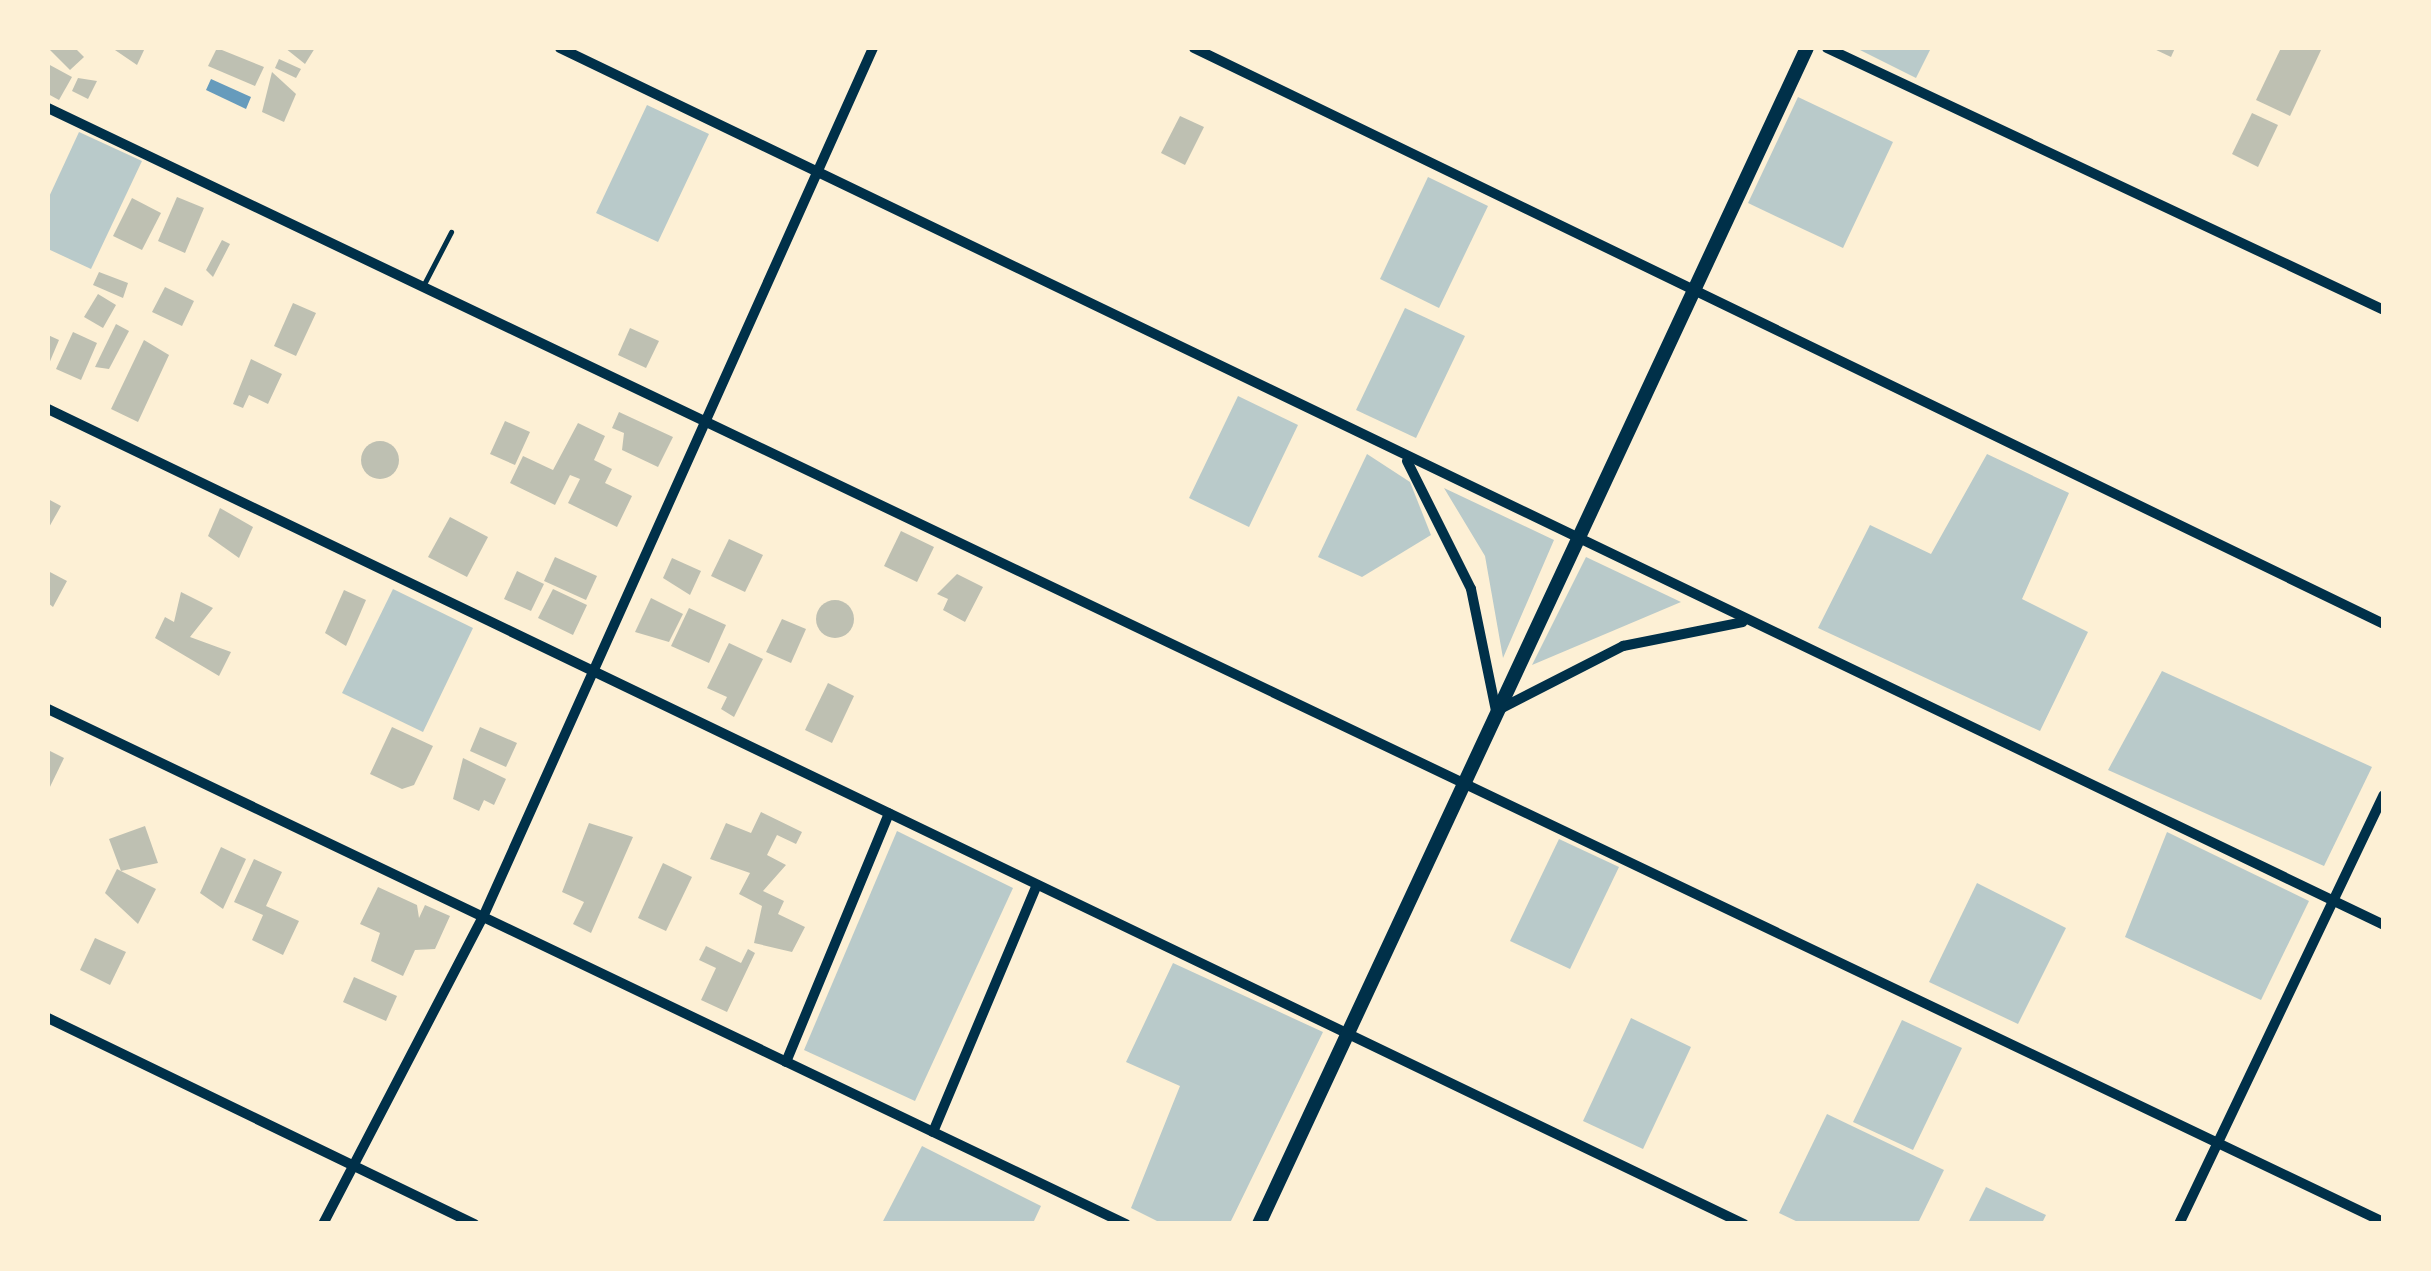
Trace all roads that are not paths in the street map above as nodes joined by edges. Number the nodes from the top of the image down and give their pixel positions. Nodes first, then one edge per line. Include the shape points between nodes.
1 (560, 48) edge
2 (873, 48) edge
3 (1194, 48) edge
4 (1807, 48) edge
5 (1827, 48) edge
6 (48, 108) edge
7 (818, 172) junction
8 (451, 232) dead end
9 (419, 286) junction
10 (1699, 294) junction
11 (2384, 310) edge
12 (48, 408) edge
13 (702, 423) junction
14 (1406, 460) junction
15 (1574, 540) junction
16 (1744, 622) junction
17 (2384, 624) edge
18 (588, 673) junction
19 (48, 709) edge
20 (1496, 711) junction
21 (1460, 784) junction
22 (2384, 796) edge
23 (889, 813) junction
24 (1038, 885) junction
25 (2333, 901) junction
26 (483, 916) junction
27 (2384, 925) edge
28 (48, 1018) edge
29 (1342, 1030) junction
30 (786, 1062) junction
31 (933, 1132) junction
32 (2217, 1143) junction
33 (351, 1164) junction
34 (2384, 1222) edge
35 (323, 1224) edge
36 (476, 1224) edge
37 (1126, 1224) edge
38 (1259, 1224) edge
39 (1744, 1224) edge
40 (2179, 1224) edge

1 - 7 street
2 - 7 street
3 - 10 street
4 - 10 street
5 - 11 street
6 - 9 street
7 - 13 street
7 - 14 street
8 - 9 lane
9 - 13 street
10 - 15 street
10 - 17 street
12 - 18 street
13 - 18 street
13 - 21 street
14 - 15 street
14 - 20 street via 1471,590
15 - 16 street
15 - 20 street
16 - 20 street via 1623,646
16 - 25 street
18 - 23 street
18 - 26 street
19 - 26 street
20 - 21 street
21 - 29 street
21 - 32 street
22 - 25 street
23 - 24 street
23 - 30 street
24 - 29 street
24 - 31 street
25 - 27 street
25 - 32 street
26 - 30 street
26 - 33 street
28 - 33 street
29 - 38 street
29 - 39 street
30 - 31 street
31 - 37 street
32 - 34 street
32 - 40 street
33 - 35 street
33 - 36 street

